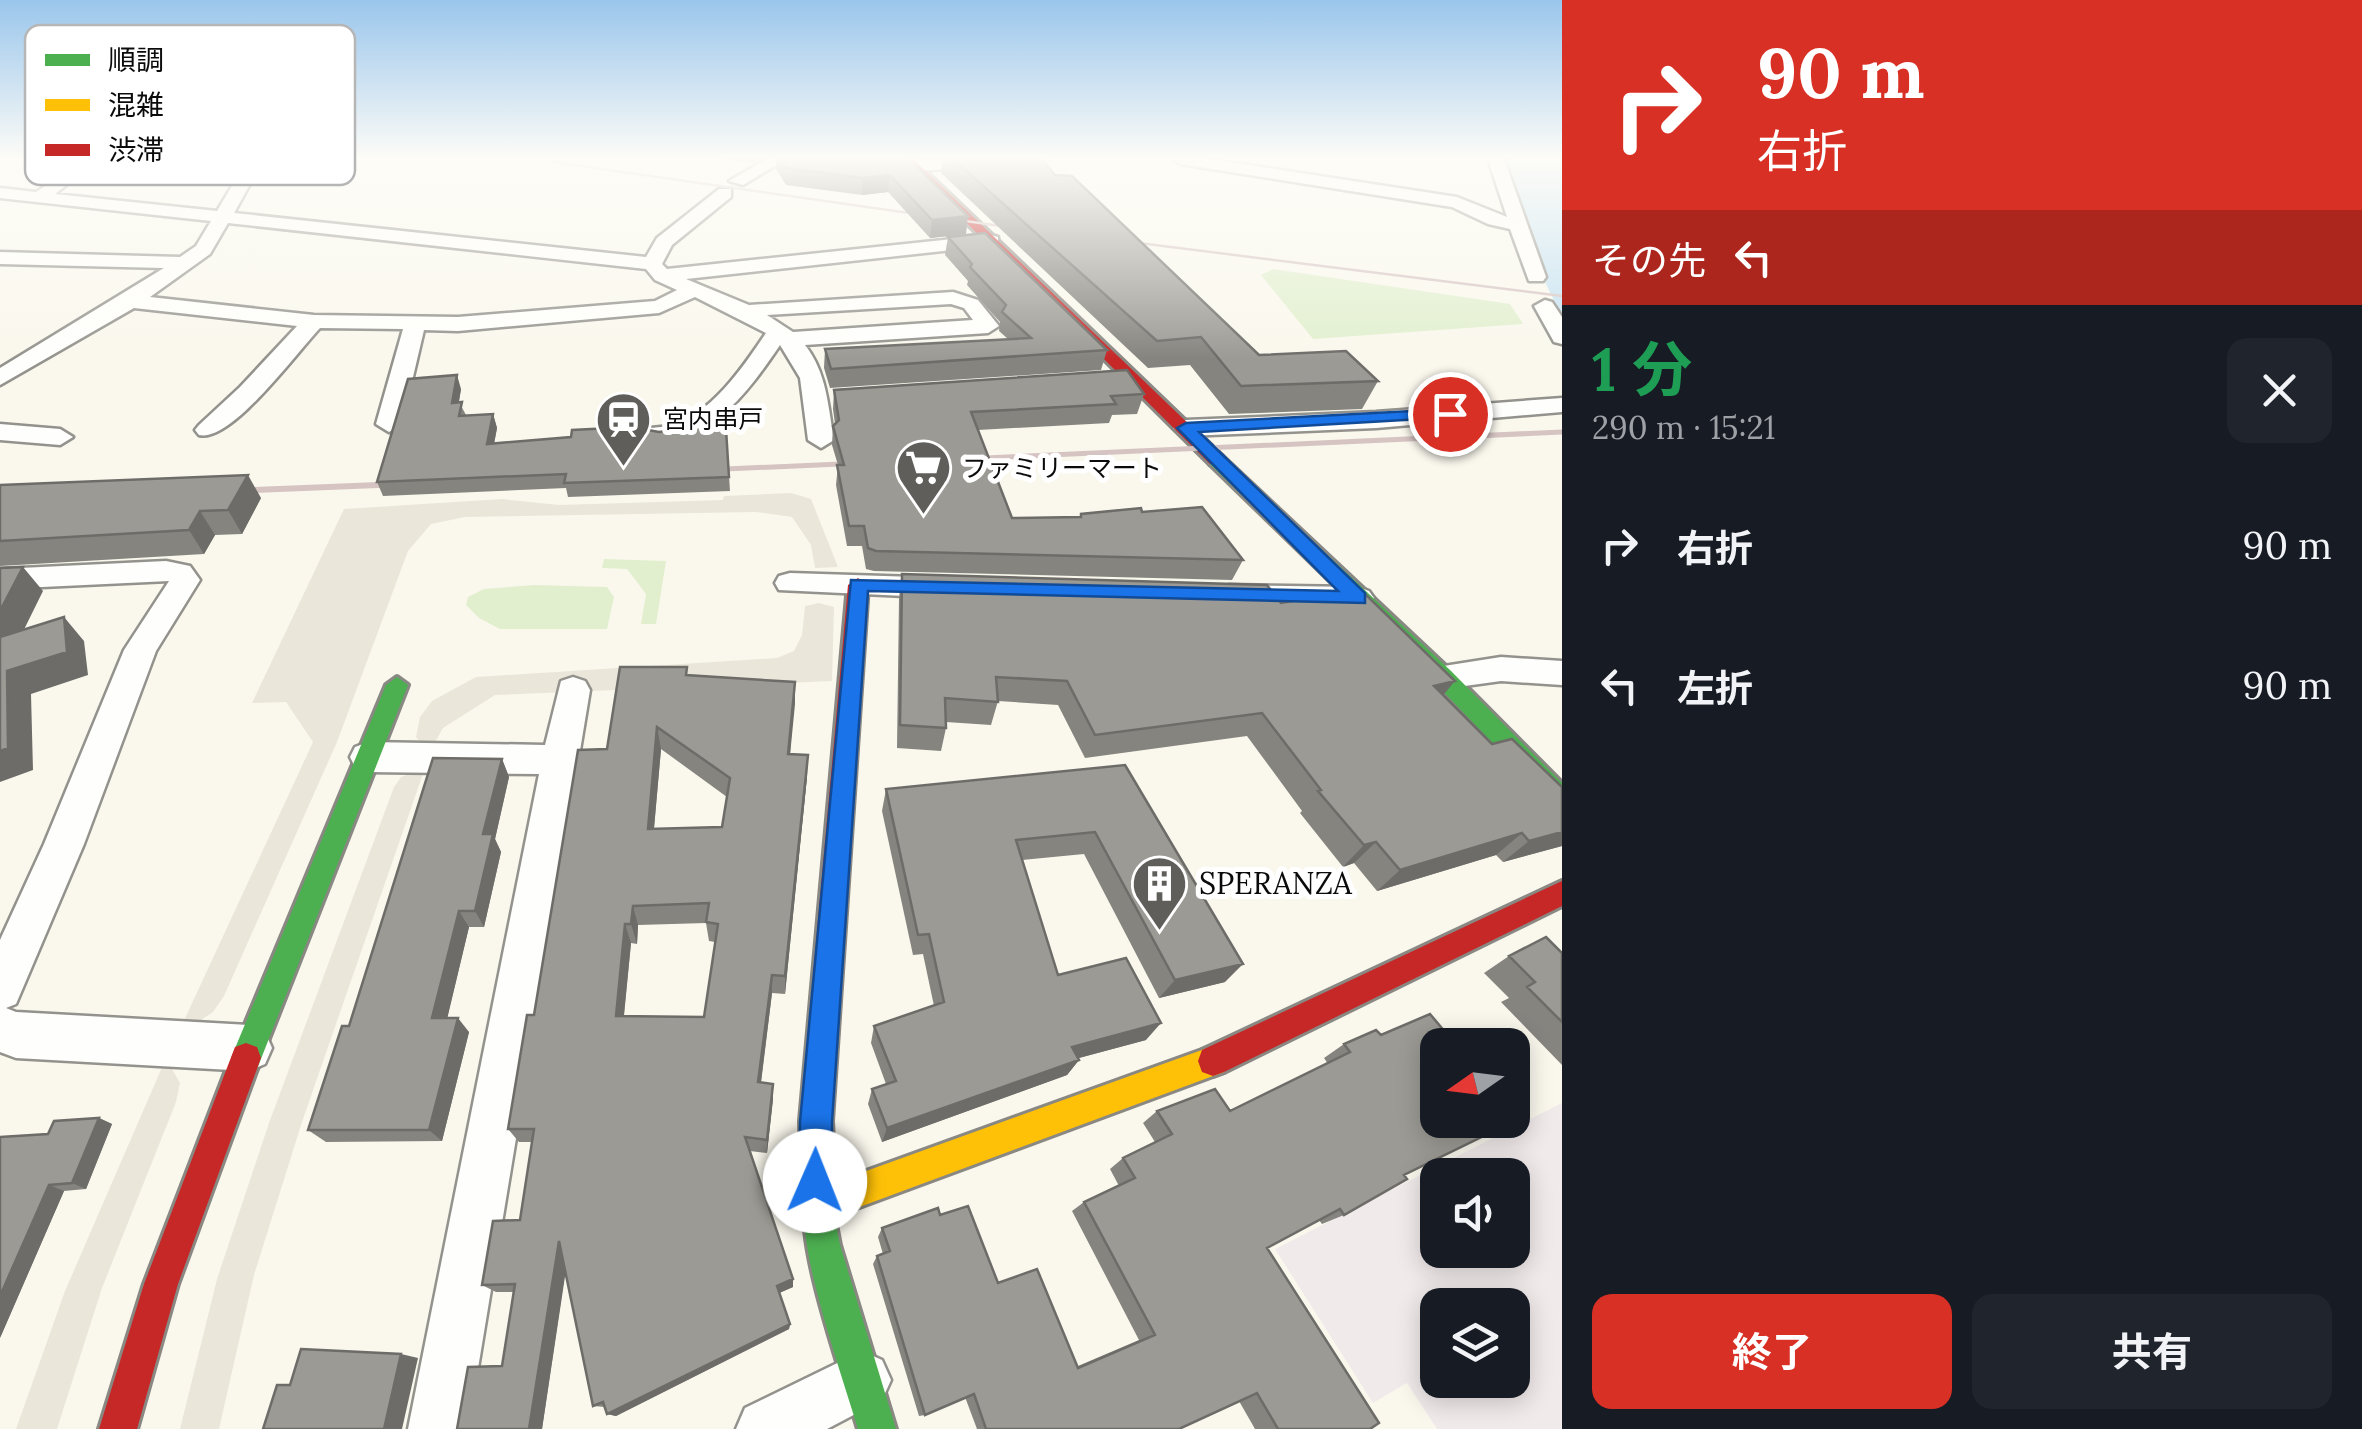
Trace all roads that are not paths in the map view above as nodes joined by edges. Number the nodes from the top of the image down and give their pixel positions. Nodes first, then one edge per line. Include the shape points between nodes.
1 (217, 226) edge
2 (285, 226) edge
3 (684, 226) edge
4 (976, 226) edge
5 (1519, 226) edge
6 (992, 241) junction
7 (0, 258) edge
8 (184, 262) junction
9 (657, 270) junction
10 (1536, 277) dead end
11 (693, 290) junction
12 (130, 301) junction
13 (1546, 306) dead end
14 (746, 314) junction
15 (314, 321) junction
16 (415, 324) junction
17 (784, 335) junction
18 (1562, 337) edge
19 (0, 378) edge
20 (1134, 378) junction
21 (1096, 380) edge
22 (1562, 405) edge
23 (389, 424) dead end
24 (1186, 428) junction
25 (208, 430) dead end
26 (0, 432) edge
27 (648, 435) edge
28 (60, 437) dead end
29 (821, 440) dead end
30 (0, 579) edge
31 (790, 582) dead end
32 (858, 584) junction
33 (977, 589) edge
34 (1208, 596) edge
35 (1358, 598) junction
36 (1562, 673) edge
37 (1443, 677) junction
38 (397, 685) dead end
39 (573, 690) dead end
40 (368, 756) junction
41 (560, 760) junction
42 (1562, 798) edge
43 (1562, 893) edge
44 (0, 988) edge
45 (0, 1029) edge
46 (249, 1048) junction
47 (819, 1205) junction
48 (869, 1405) edge
49 (118, 1429) edge
50 (438, 1429) edge
51 (766, 1429) edge

1 - 8 street via 203,250
2 - 9 street
3 - 9 street via 664,242
4 - 6 street
5 - 10 street
6 - 9 street
6 - 20 street
7 - 8 street
8 - 12 street
9 - 11 street
11 - 14 street
11 - 16 street via 659,307
12 - 15 street
12 - 19 street
13 - 18 street
14 - 17 street
14 - 17 street via 953,298 971,304 988,326
15 - 16 street
15 - 25 street
16 - 23 street
17 - 27 street via 710,411 680,431
17 - 29 street via 824,400
20 - 21 street
20 - 24 street
22 - 24 street
24 - 35 street
26 - 28 street
30 - 44 street via 166,571 185,580 145,640
31 - 32 street
32 - 33 street
32 - 47 street via 816,1122
34 - 35 street
35 - 37 street
36 - 37 street via 1501,669
37 - 42 street
38 - 40 street
39 - 41 street
40 - 41 street
40 - 46 street
41 - 50 street
43 - 47 street via 1236,1052
45 - 46 street
46 - 49 street via 160,1284
47 - 48 street via 823,1245
48 - 51 street

